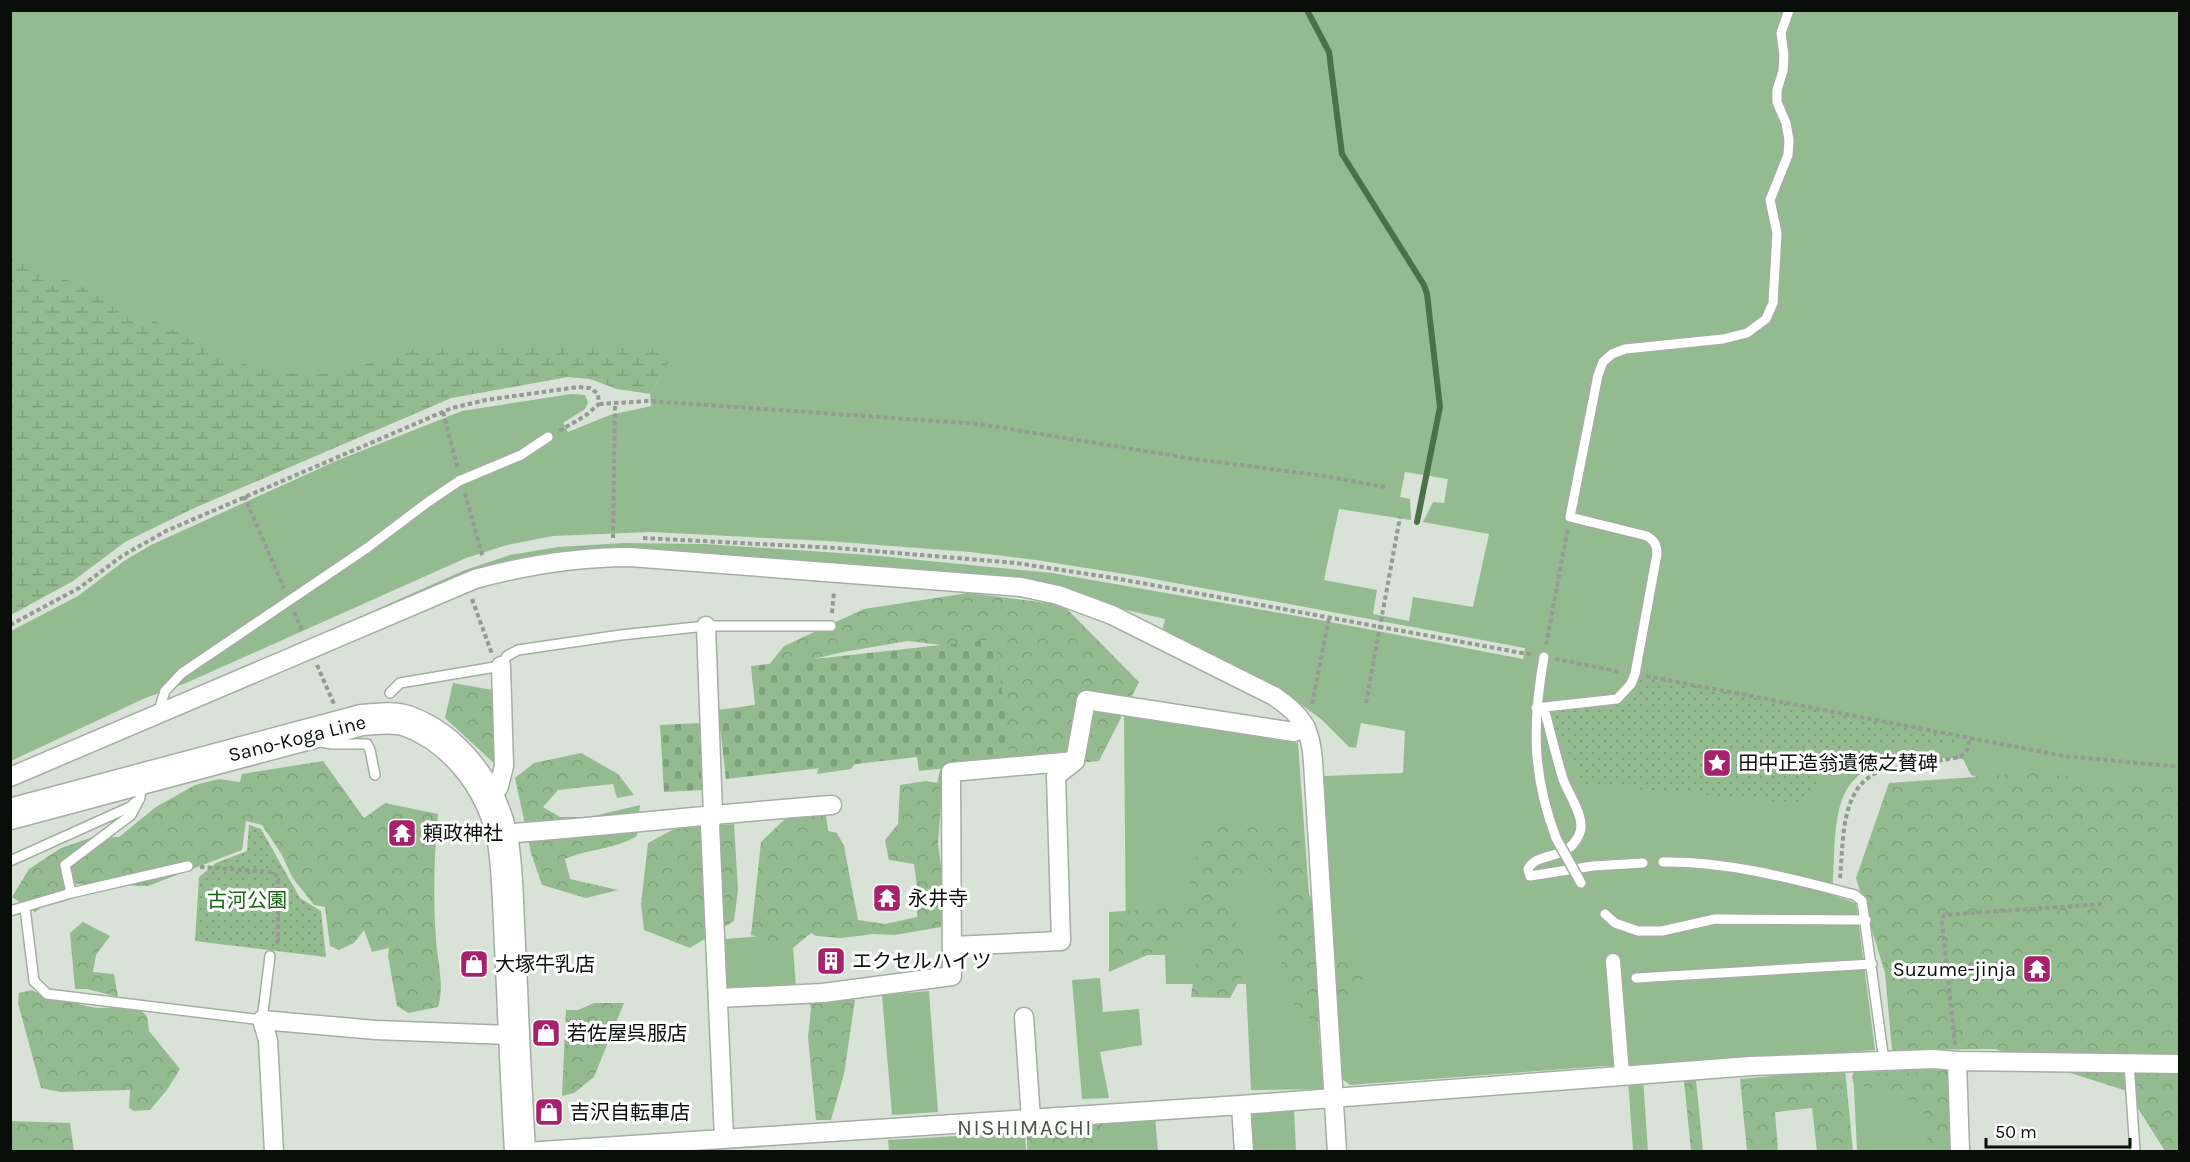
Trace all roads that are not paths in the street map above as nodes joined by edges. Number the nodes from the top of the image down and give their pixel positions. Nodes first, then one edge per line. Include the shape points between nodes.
1 (1790, 10) edge
2 (548, 437) road end
3 (706, 626) junction
4 (831, 626) road end
5 (1544, 657) road end
6 (496, 659) junction
7 (390, 693) dead end
8 (1540, 708) junction
9 (158, 713) junction
10 (1306, 727) junction
11 (311, 733) junction
12 (1075, 761) junction
13 (375, 774) dead end
14 (10, 777) edge
15 (141, 788) junction
16 (490, 801) junction
17 (832, 805) dead end
18 (10, 814) edge
19 (713, 814) junction
20 (502, 834) junction
21 (10, 861) edge
22 (1643, 862) dead end
23 (1663, 862) dead end
24 (188, 866) road end
25 (1581, 883) dead end
26 (70, 892) junction
27 (25, 908) junction
28 (10, 911) edge
29 (1605, 915) dead end
30 (1866, 920) junction
31 (953, 946) junction
32 (270, 956) road end
33 (1613, 961) dead end
34 (1872, 964) junction
35 (1636, 978) dead end
36 (719, 998) junction
37 (1024, 1017) dead end
38 (262, 1020) junction
39 (513, 1035) junction
40 (1884, 1060) junction
41 (1957, 1061) junction
42 (2129, 1063) junction
43 (2180, 1064) edge
44 (1622, 1074) junction
45 (1333, 1097) junction
46 (1241, 1106) junction
47 (1031, 1119) junction
48 (724, 1138) junction
49 (274, 1152) edge
50 (520, 1152) edge
51 (526, 1152) edge
52 (1245, 1152) edge
53 (1337, 1152) edge
54 (1960, 1152) edge
55 (2135, 1152) edge

1 - 8 lane via 1781,33 1783,71 1777,90 1789,140 1788,155 1770,200 1777,233 1773,303 1766,319 1747,333 1625,349 1603,362 1570,517 1647,536 1657,546 1635,674 1617,699
2 - 9 lane via 521,455 459,481 290,602 182,673 165,691
3 - 4 lane
3 - 6 lane via 518,650
3 - 19 street
5 - 8 lane
6 - 7 lane via 400,683
6 - 16 street via 504,766
8 - 22 lane via 1581,826 1580,834 1568,849 1531,864 1530,876
8 - 25 lane, bridge via 1534,730 1538,771 1556,838
9 - 10 street via 475,579 558,561 618,557 1021,587 1058,594 1112,615 1274,696 1289,706
9 - 14 street
10 - 12 street via 1294,732 1086,700
10 - 45 street via 1312,744
11 - 13 lane via 318,741 332,744 367,744
11 - 15 main road, Sano-Koga Line
11 - 16 main road, Sano-Koga Line via 362,720 406,721 443,741 462,759
12 - 31 street via 1056,776 1061,941
12 - 31 street via 951,772
15 - 18 main road, Sano-Koga Line
15 - 21 lane via 130,807
15 - 26 lane via 131,815 65,865
16 - 20 main road, Sano-Koga Line
17 - 19 street
19 - 20 street
19 - 36 street via 710,825
20 - 39 main road, Sano-Koga Line
23 - 30 lane via 1724,866 1856,895 1862,901
24 - 26 lane
26 - 27 lane
27 - 28 lane
27 - 38 lane via 34,981 46,994
29 - 30 lane via 1638,932 1662,931 1715,919
30 - 34 lane
31 - 36 street via 952,976 823,993
32 - 38 lane
33 - 44 street
34 - 35 lane
34 - 40 lane
36 - 48 street
37 - 47 street
38 - 39 street via 376,1030
38 - 49 street via 268,1040
39 - 50 main road, Sano-Koga Line
40 - 41 street
40 - 44 street
41 - 42 street
41 - 54 street
42 - 43 street
42 - 55 lane
44 - 45 street
45 - 46 street
45 - 53 street
46 - 47 street
46 - 52 street
47 - 48 street
48 - 51 street

